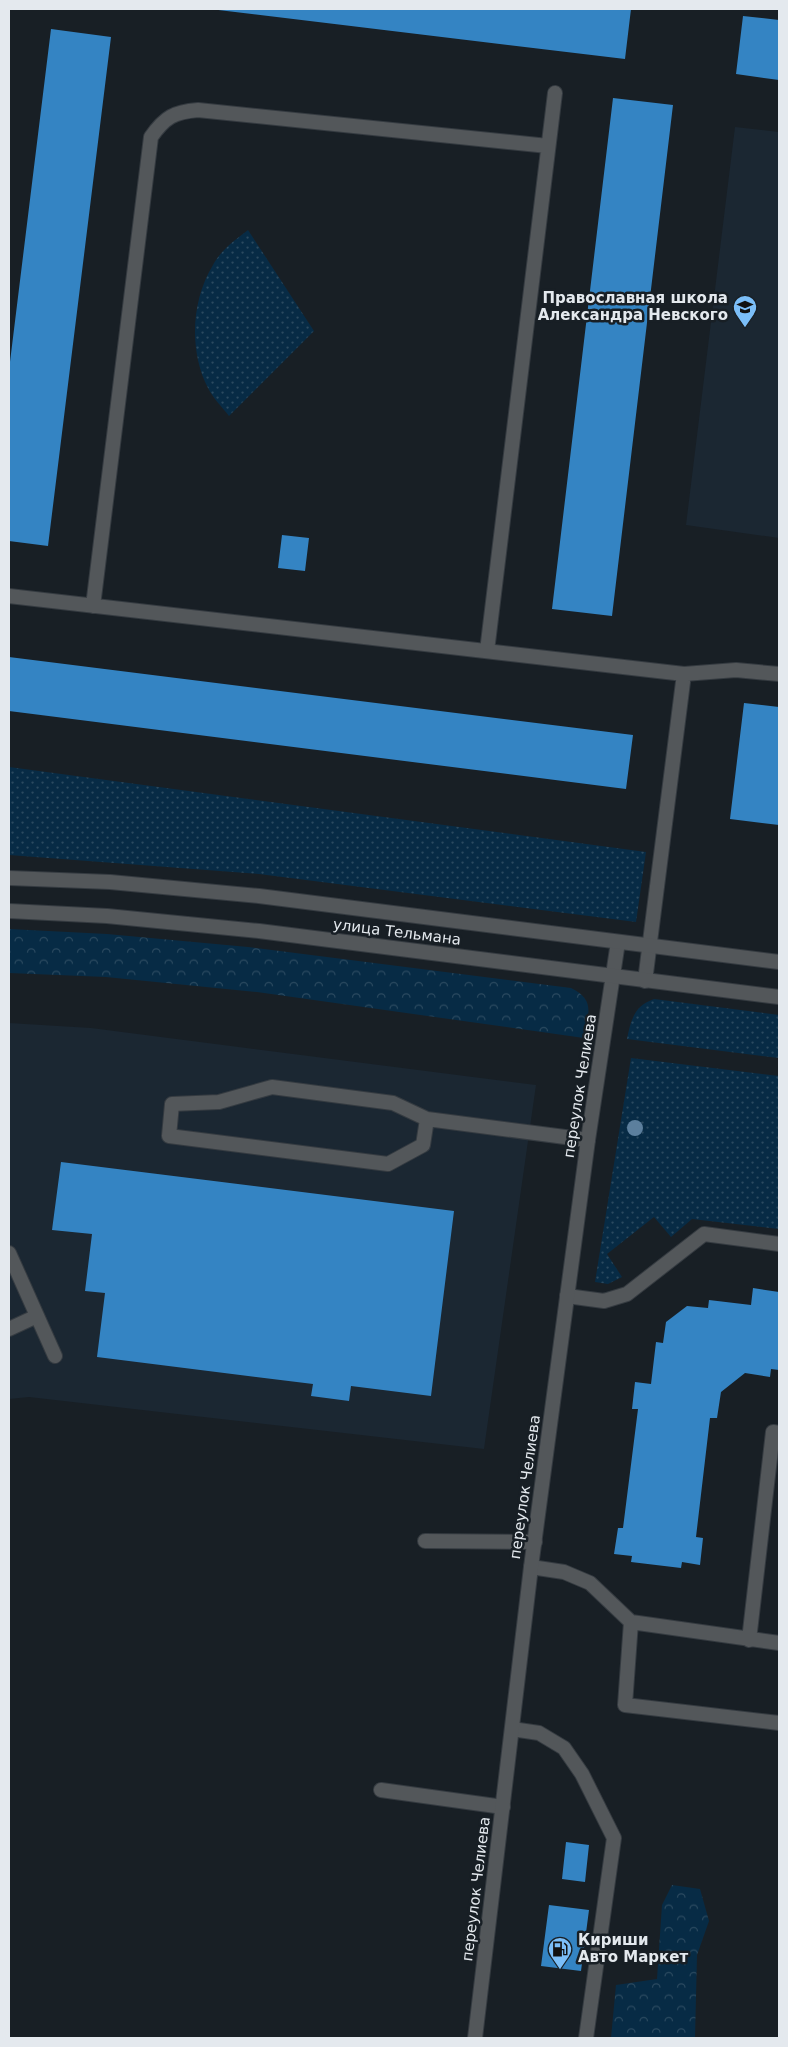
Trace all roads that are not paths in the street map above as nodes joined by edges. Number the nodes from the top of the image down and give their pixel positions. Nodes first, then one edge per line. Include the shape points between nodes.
1 (555, 92) dead end
2 (548, 146) junction
3 (9, 596) edge
4 (93, 606) junction
5 (487, 652) junction
6 (684, 674) junction
7 (779, 674) edge
8 (9, 878) edge
9 (9, 911) edge
10 (618, 942) junction
11 (649, 945) junction
12 (779, 962) edge
13 (613, 976) junction
14 (645, 980) junction
15 (779, 997) edge
16 (427, 1119) junction
17 (588, 1140) junction
18 (779, 1244) edge
19 (9, 1253) edge
20 (567, 1296) junction
21 (37, 1316) junction
22 (9, 1329) edge
23 (55, 1356) dead end
24 (779, 1433) edge
25 (424, 1541) dead end
26 (534, 1542) junction
27 (531, 1567) junction
28 (631, 1622) junction
29 (749, 1640) junction
30 (779, 1643) edge
31 (779, 1723) edge
32 (512, 1729) junction
33 (381, 1790) dead end
34 (502, 1806) junction
35 (475, 2038) edge
36 (586, 2038) edge

1 - 2 street
2 - 4 street via 198,110 180,112 161,122 151,137
2 - 5 street
3 - 4 street
4 - 5 street
5 - 6 street
6 - 7 street via 736,670
6 - 11 street
8 - 10 street, улица Тельмана via 110,882 259,896
9 - 13 street, улица Тельмана via 107,916 249,930
10 - 11 street, улица Тельмана
10 - 13 street, переулок Челиева
11 - 12 street, улица Тельмана
11 - 14 street
13 - 14 street, улица Тельмана
13 - 17 street, переулок Челиева
14 - 15 street, улица Тельмана
16 - 16 street via 423,1145 388,1164 168,1136 172,1104 219,1102 272,1087 393,1103
16 - 17 street
17 - 20 street, переулок Челиева
18 - 20 street via 704,1234 627,1294 604,1301
19 - 21 street
20 - 26 street, переулок Челиева
21 - 22 street
21 - 23 street
24 - 29 street via 774,1432
25 - 26 street
26 - 27 street, переулок Челиева
27 - 28 street via 564,1572 590,1583
27 - 32 street, переулок Челиева
28 - 29 street
28 - 31 street via 625,1705
29 - 30 street
32 - 34 street, переулок Челиева
32 - 36 street via 540,1733 564,1748 582,1774 614,1838
33 - 34 street
34 - 35 street, переулок Челиева

